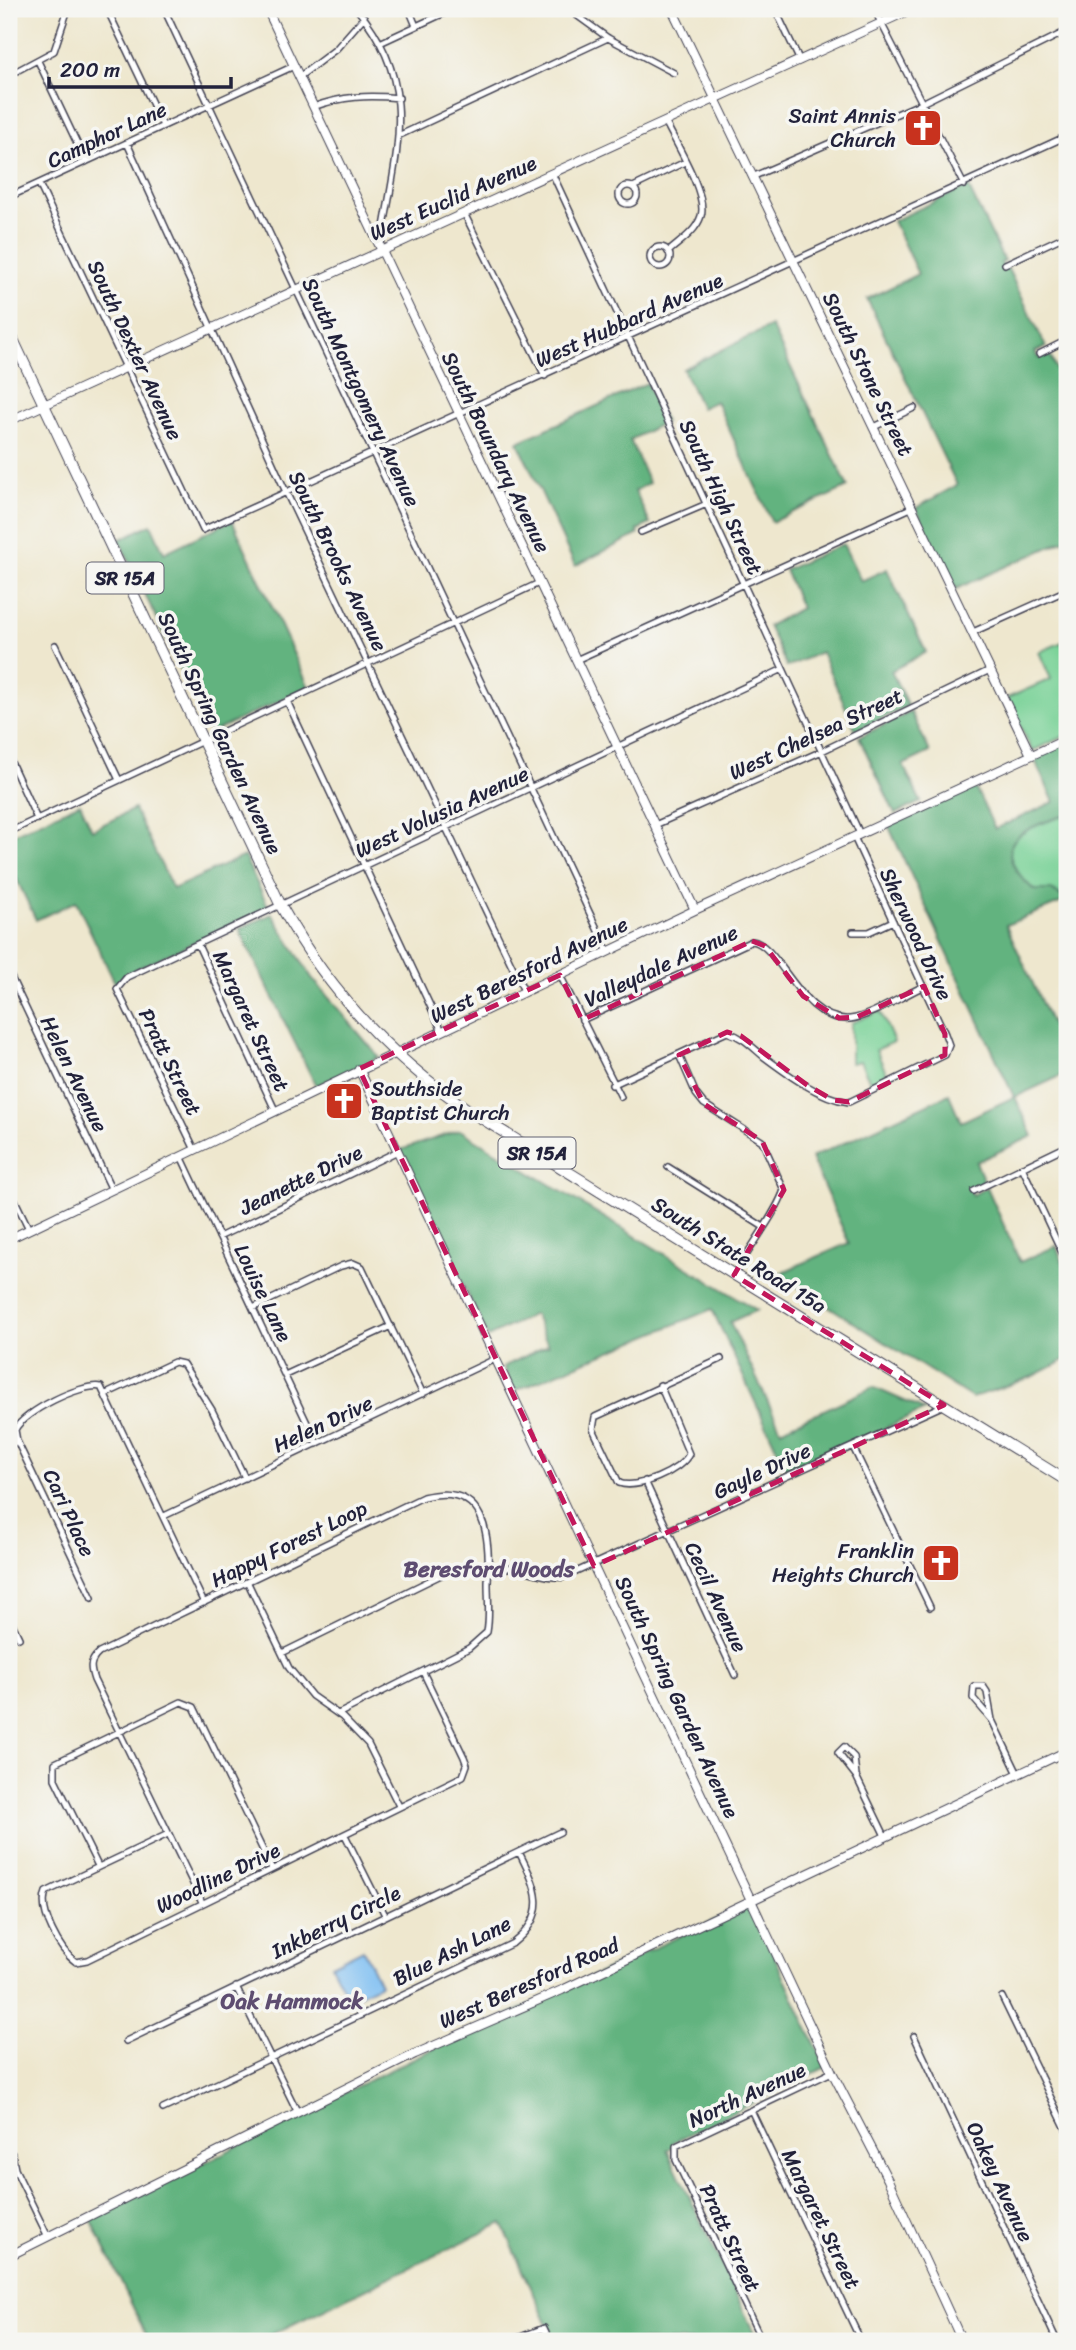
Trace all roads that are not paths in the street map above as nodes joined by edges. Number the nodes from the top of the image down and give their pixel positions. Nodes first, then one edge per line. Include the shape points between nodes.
1 (68, 9) edge
2 (107, 9) edge
3 (164, 9) edge
4 (267, 9) edge
5 (357, 9) edge
6 (409, 9) edge
7 (453, 9) edge
8 (568, 9) edge
9 (586, 9) edge
10 (672, 9) edge
11 (775, 9) edge
12 (874, 9) edge
13 (912, 9) edge
14 (364, 17) junction
15 (579, 17) junction
16 (881, 23) junction
17 (416, 26) junction
18 (1067, 31) edge
19 (608, 38) junction
20 (382, 42) junction
21 (38, 61) junction
22 (800, 61) junction
23 (294, 66) junction
24 (674, 73) dead end
25 (9, 75) edge
26 (299, 76) junction
27 (399, 98) junction
28 (716, 99) junction
29 (922, 103) junction
30 (209, 105) junction
31 (313, 107) junction
32 (665, 121) junction
33 (163, 126) junction
34 (398, 136) junction
35 (1067, 136) edge
36 (127, 143) junction
37 (86, 162) junction
38 (685, 162) junction
39 (552, 173) junction
40 (752, 177) junction
41 (38, 184) junction
42 (964, 185) junction
43 (633, 187) dead end
44 (9, 197) edge
45 (464, 213) junction
46 (1067, 235) edge
47 (380, 250) junction
48 (668, 251) dead end
49 (794, 263) junction
50 (1005, 264) dead end
51 (296, 289) junction
52 (212, 328) junction
53 (9, 331) edge
54 (629, 338) junction
55 (1067, 340) edge
56 (1039, 354) dead end
57 (126, 368) junction
58 (545, 376) junction
59 (44, 404) junction
60 (914, 408) dead end
61 (459, 415) junction
62 (9, 421) edge
63 (874, 427) junction
64 (373, 453) junction
65 (286, 492) junction
66 (709, 503) junction
67 (913, 507) junction
68 (203, 530) joint
69 (641, 532) dead end
70 (539, 583) junction
71 (744, 585) junction
72 (1067, 590) edge
73 (453, 624) junction
74 (973, 632) junction
75 (55, 645) dead end
76 (576, 660) junction
77 (369, 663) junction
78 (783, 669) junction
79 (990, 670) junction
80 (287, 701) junction
81 (1067, 738) edge
82 (203, 741) junction
83 (618, 748) junction
84 (822, 751) junction
85 (1031, 755) junction
86 (9, 758) edge
87 (119, 780) junction
88 (530, 788) junction
89 (37, 819) junction
90 (655, 825) junction
91 (446, 828) junction
92 (9, 832) edge
93 (857, 836) junction
94 (364, 866) junction
95 (281, 906) junction
96 (695, 910) junction
97 (893, 921) junction
98 (853, 932) dead end
99 (198, 945) junction
100 (608, 952) junction
101 (9, 973) edge
102 (560, 975) junction
103 (924, 986) junction
104 (117, 989) joint
105 (524, 991) junction
106 (582, 1020) junction
107 (442, 1031) junction
108 (395, 1054) junction
109 (679, 1055) junction
110 (359, 1069) junction
111 (612, 1085) junction
112 (621, 1097) dead end
113 (275, 1110) junction
114 (1067, 1146) edge
115 (194, 1148) junction
116 (398, 1151) junction
117 (181, 1155) junction
118 (667, 1167) dead end
119 (1022, 1167) junction
120 (9, 1188) edge
121 (111, 1188) junction
122 (974, 1191) dead end
123 (762, 1226) junction
124 (29, 1229) junction
125 (219, 1237) junction
126 (9, 1239) edge
127 (1064, 1249) edge
128 (1067, 1263) edge
129 (734, 1275) junction
130 (253, 1308) junction
131 (391, 1326) junction
132 (495, 1359) junction
133 (721, 1359) dead end
134 (285, 1376) junction
135 (660, 1385) junction
136 (106, 1394) junction
137 (423, 1394) junction
138 (944, 1405) junction
139 (17, 1441) junction
140 (317, 1444) junction
141 (9, 1445) edge
142 (853, 1447) junction
143 (245, 1478) junction
144 (645, 1481) junction
145 (1067, 1481) edge
146 (164, 1516) junction
147 (668, 1532) junction
148 (594, 1566) junction
149 (489, 1569) junction
150 (248, 1583) junction
151 (92, 1598) dead end
152 (204, 1603) junction
153 (930, 1608) dead end
154 (9, 1617) edge
155 (19, 1637) dead end
156 (282, 1653) junction
157 (423, 1672) junction
158 (736, 1675) dead end
159 (338, 1714) junction
160 (992, 1720) junction
161 (119, 1731) junction
162 (1067, 1751) edge
163 (1018, 1774) junction
164 (856, 1776) junction
165 (400, 1806) junction
166 (560, 1832) dead end
167 (168, 1834) junction
168 (345, 1835) junction
169 (885, 1836) junction
170 (519, 1852) junction
171 (98, 1867) junction
172 (272, 1869) junction
173 (752, 1899) junction
174 (202, 1902) junction
175 (385, 1915) junction
176 (236, 1987) junction
177 (1002, 1997) dead end
178 (914, 2036) dead end
179 (126, 2041) dead end
180 (271, 2058) junction
181 (832, 2072) junction
182 (163, 2109) dead end
183 (751, 2110) junction
184 (298, 2112) junction
185 (1067, 2131) edge
186 (676, 2146) joint
187 (12, 2154) dead end
188 (48, 2236) junction
189 (9, 2256) edge
190 (510, 2341) edge
191 (550, 2341) edge
192 (762, 2341) edge
193 (862, 2341) edge
194 (962, 2341) edge
195 (1057, 2341) edge

1 - 21 street via 54,51
2 - 33 street
3 - 30 street, South Montgomery Avenue
4 - 23 street, South Boundary Avenue
5 - 14 street
6 - 17 street
7 - 17 street
8 - 15 street
9 - 15 street
10 - 28 street, South Stone Street
11 - 22 street
12 - 16 street
13 - 16 street, West Euclid Avenue
14 - 20 street
14 - 26 street via 337,49
15 - 19 street
16 - 22 street, West Euclid Avenue
16 - 29 street
17 - 20 street
18 - 29 street
19 - 24 street
19 - 34 street
20 - 27 street
21 - 25 street
21 - 37 street
22 - 28 street, West Euclid Avenue
23 - 26 street, South Boundary Avenue
23 - 30 street, Camphor Lane
26 - 31 street, South Boundary Avenue
27 - 31 street via 340,97
27 - 34 street
28 - 32 street, West Euclid Avenue
28 - 40 street, South Stone Street
29 - 40 street
29 - 42 street
30 - 33 street, Camphor Lane
30 - 51 street, South Montgomery Avenue
31 - 47 street, South Boundary Avenue
32 - 38 street
32 - 39 street, West Euclid Avenue
33 - 36 street, Camphor Lane
34 - 47 street
35 - 42 street, West Hubbard Avenue
36 - 37 street, Camphor Lane
36 - 52 street, South Brooks Avenue
37 - 41 street, Camphor Lane
38 - 43 street
38 - 48 street via 702,199 702,215 693,230
39 - 45 street, West Euclid Avenue
39 - 54 street, South High Street
40 - 49 street, South Stone Street
41 - 44 street, Camphor Lane
41 - 57 street, South Dexter Avenue
42 - 49 street, West Hubbard Avenue
45 - 47 street, West Euclid Avenue
45 - 58 street
46 - 50 street
47 - 51 street, West Euclid Avenue
47 - 61 street, South Boundary Avenue
49 - 54 street, West Hubbard Avenue
49 - 63 street, South Stone Street
51 - 52 street, West Euclid Avenue
51 - 64 street, South Montgomery Avenue
52 - 57 street, West Euclid Avenue
52 - 65 street, South Brooks Avenue
53 - 59 highway, South Spring Garden Avenue / SR 15A
54 - 58 street, West Hubbard Avenue
54 - 66 street, South High Street
55 - 56 street
57 - 59 street, West Euclid Avenue
57 - 68 street, South Dexter Avenue
58 - 61 street, West Hubbard Avenue
59 - 62 street, West Euclid Avenue
59 - 82 highway, South Spring Garden Avenue / SR 15A
60 - 63 street
61 - 64 street, West Hubbard Avenue
61 - 70 street, South Boundary Avenue
63 - 67 street, South Stone Street
64 - 65 street, West Hubbard Avenue
64 - 73 street, South Montgomery Avenue
65 - 68 street, West Hubbard Avenue
65 - 77 street, South Brooks Avenue
66 - 69 street
66 - 71 street, South High Street
67 - 71 street
67 - 74 street, South Stone Street
70 - 73 street
70 - 76 street, South Boundary Avenue
71 - 76 street
71 - 78 street, South High Street
72 - 74 street
73 - 77 street
73 - 88 street, South Montgomery Avenue
74 - 79 street, South Stone Street
75 - 87 street
76 - 83 street, South Boundary Avenue
77 - 80 street
77 - 91 street, South Brooks Avenue
78 - 83 street, West Volusia Avenue
78 - 84 street, South High Street
79 - 84 street, West Chelsea Street
79 - 85 street, South Stone Street
80 - 82 street
80 - 94 street
81 - 85 street, West Beresford Avenue
82 - 87 street
82 - 95 highway, South Spring Garden Avenue / SR 15A
83 - 88 street, West Volusia Avenue
83 - 90 street, South Boundary Avenue
84 - 90 street, West Chelsea Street
84 - 93 street, South High Street
85 - 93 street, West Beresford Avenue
86 - 89 street
87 - 89 street
88 - 91 street, West Volusia Avenue
88 - 100 street, South Montgomery Avenue
89 - 92 street
90 - 96 street, South Boundary Avenue
91 - 94 street, West Volusia Avenue
91 - 105 street, South Brooks Avenue
93 - 96 street, West Beresford Avenue
93 - 97 street, Sherwood Drive
94 - 95 street, West Volusia Avenue
94 - 107 street
95 - 99 street, West Volusia Avenue
95 - 108 highway, South Spring Garden Avenue / SR 15A via 331,984
96 - 100 street, West Beresford Avenue
97 - 98 street via 869,932
97 - 103 street, Sherwood Drive
99 - 104 street, West Volusia Avenue via 127,977
99 - 113 street, Margaret Street
100 - 102 street, West Beresford Avenue
101 - 121 street, Helen Avenue
102 - 105 street, West Beresford Avenue
102 - 106 street
103 - 106 street, Valleydale Avenue via 857,1017 839,1018 803,996 765,946 752,941
103 - 109 street, Sherwood Drive via 949,1045 945,1055 849,1102 833,1100 727,1032
104 - 115 street, Pratt Street
105 - 107 street, West Beresford Avenue
106 - 111 street
107 - 108 street, West Beresford Avenue
108 - 110 street, West Beresford Avenue
108 - 129 highway, South State Road 15a / SR 15A via 473,1113
109 - 111 street
109 - 123 street via 704,1104 762,1141 778,1173 784,1190
110 - 113 street, West Beresford Avenue
110 - 116 street, South Spring Garden Avenue
111 - 112 street
113 - 115 street, West Beresford Avenue
114 - 119 street
115 - 117 street, West Beresford Avenue
116 - 125 street, Jeanette Drive
116 - 132 street, South Spring Garden Avenue
117 - 121 street, West Beresford Avenue
117 - 125 street, Louise Lane
118 - 123 street
119 - 122 street
119 - 127 street
120 - 124 street
121 - 124 street, West Beresford Avenue
123 - 129 street
124 - 126 street, West Beresford Avenue
125 - 130 street, Louise Lane
127 - 128 street
129 - 138 highway, South State Road 15a / SR 15A
130 - 131 street via 353,1263 368,1275
130 - 134 street, Louise Lane
131 - 134 street
131 - 137 street
132 - 137 street, Helen Drive
132 - 148 street, South Spring Garden Avenue
133 - 135 street
134 - 140 street, Louise Lane
135 - 144 street via 689,1454 680,1465
135 - 144 street via 600,1413 592,1422 619,1483 626,1486
136 - 139 street via 101,1387 85,1387 26,1416 15,1430
136 - 143 street via 174,1362 183,1364
136 - 146 street
137 - 140 street, Helen Drive
138 - 142 street, Gayle Drive
138 - 145 highway, South State Road 15a / SR 15A
139 - 141 street
139 - 151 street, Cari Place
140 - 143 street, Helen Drive
142 - 147 street, Gayle Drive
142 - 153 street
143 - 146 street, Helen Drive
144 - 147 street, Cecil Avenue
146 - 152 street
147 - 148 street, Gayle Drive
147 - 158 street, Cecil Avenue
148 - 149 street, Gayle Drive via 555,1578 509,1568
148 - 173 street, South Spring Garden Avenue
149 - 150 street, Happy Forest Loop via 487,1526 481,1515 459,1497 446,1493 423,1497
149 - 156 street, Gayle Drive via 445,1573
149 - 157 street, Happy Forest Loop via 487,1632 469,1648
150 - 152 street, Happy Forest Loop
150 - 156 street
152 - 161 street, Happy Forest Loop via 92,1659 94,1680
154 - 155 street
156 - 159 street via 312,1696
157 - 159 street, Happy Forest Loop
157 - 165 street, Woodline Drive via 464,1757 466,1772
159 - 165 street via 368,1744
160 - 160 street via 974,1698 974,1686 983,1686 987,1692
160 - 163 street
161 - 167 street, Happy Forest Loop
161 - 171 street via 55,1763 53,1770
161 - 172 street via 181,1702 194,1707
162 - 163 street, West Beresford Road
163 - 169 street, West Beresford Road
164 - 164 street via 838,1753 844,1747 852,1752
164 - 169 street
165 - 168 street, Woodline Drive
166 - 170 street, Inkberry Circle
167 - 171 street, Woodline Drive
167 - 174 street, Happy Forest Loop
168 - 172 street, Woodline Drive
168 - 175 street
169 - 173 street, West Beresford Road
170 - 175 street, Inkberry Circle
170 - 180 street, Blue Ash Lane via 537,1896 535,1916 524,1934
171 - 174 street, Woodline Drive via 46,1892 43,1900 67,1956 76,1962
172 - 174 street, Woodline Drive
173 - 181 street, South Spring Garden Avenue
173 - 184 street, West Beresford Road
175 - 176 street, Inkberry Circle
176 - 179 street, Inkberry Circle
176 - 180 street
177 - 185 street
178 - 195 street, Oakey Avenue
180 - 182 street, Blue Ash Lane
180 - 184 street
181 - 183 street, North Avenue
181 - 194 street, South Spring Garden Avenue
183 - 186 street, North Avenue
183 - 193 street, Margaret Street
184 - 188 street, West Beresford Road
186 - 192 street, Pratt Street via 676,2160
187 - 188 street
188 - 189 street, West Beresford Road
190 - 191 street via 544,2328

